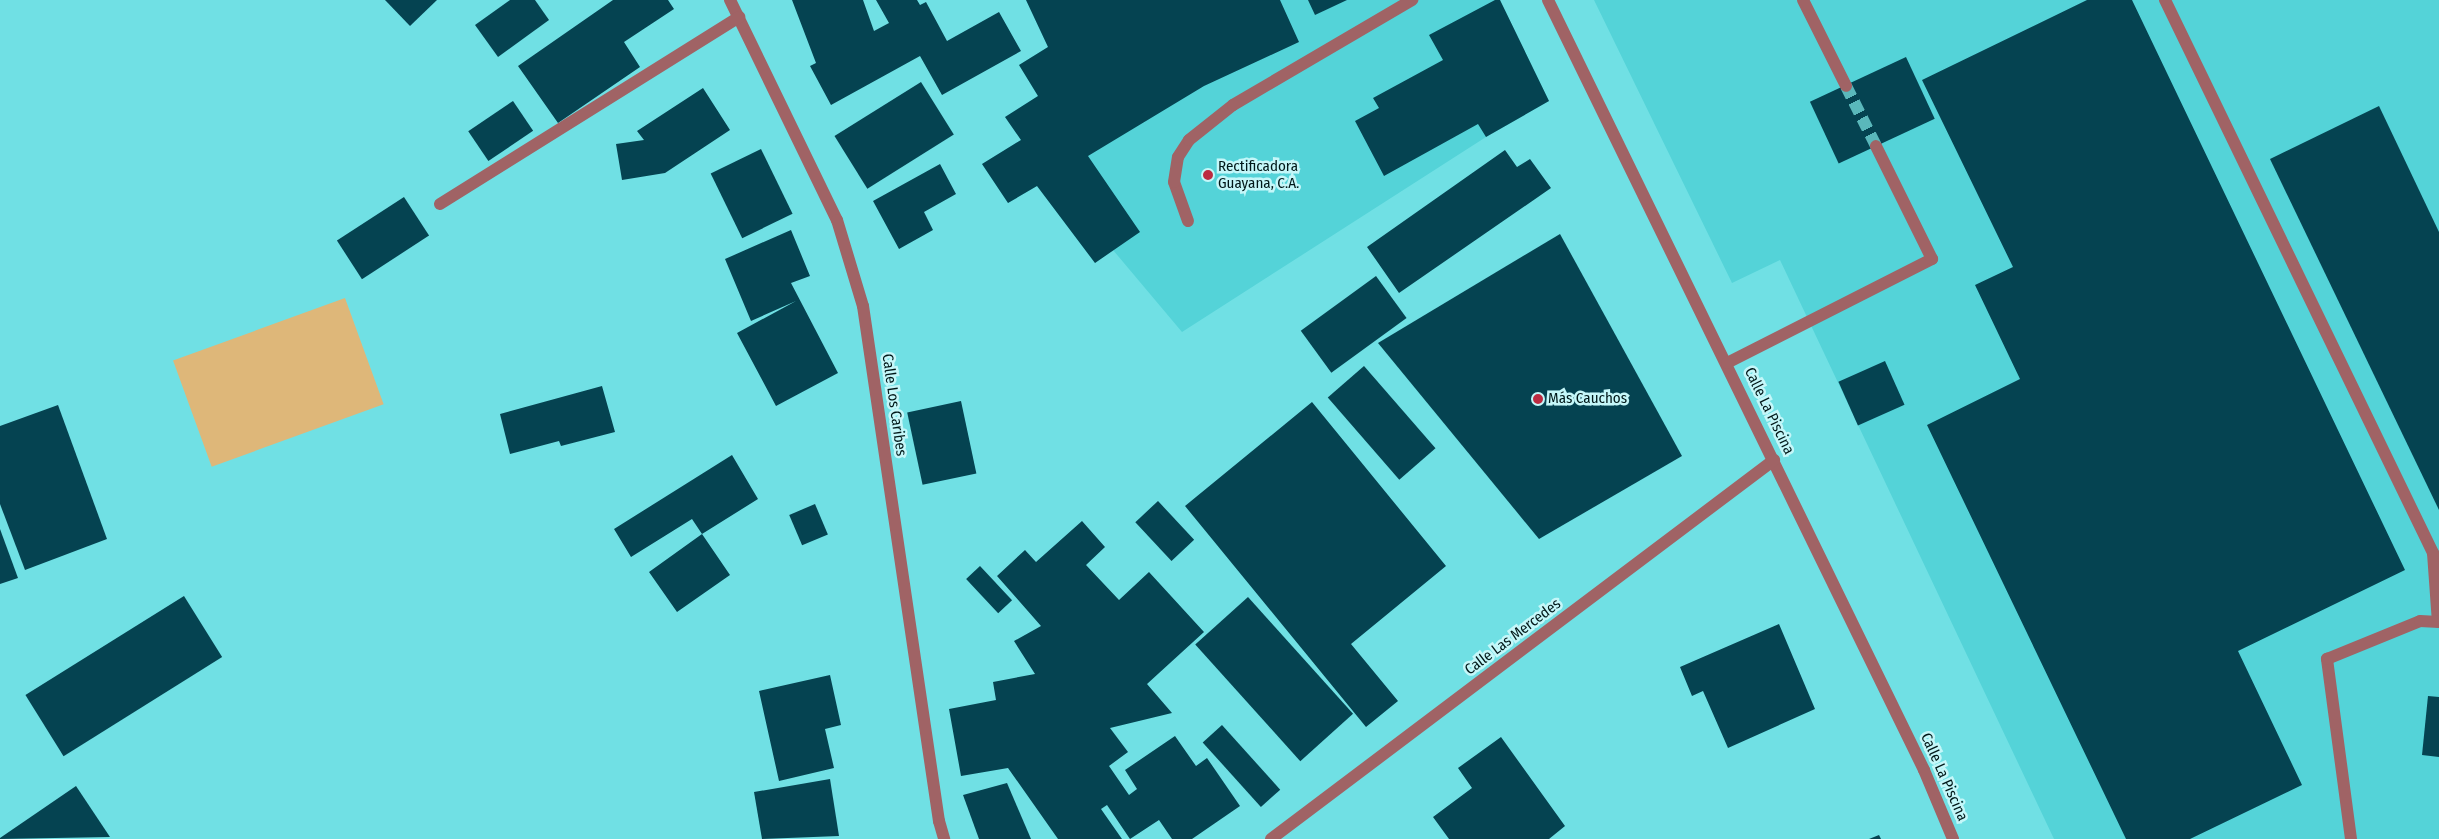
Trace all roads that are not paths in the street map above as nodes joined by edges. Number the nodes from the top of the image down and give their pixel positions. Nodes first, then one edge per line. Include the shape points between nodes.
1 (730, 0) edge
2 (1412, 0) edge
3 (1548, 0) edge
4 (1803, 0) edge
5 (2165, 0) edge
6 (739, 17) junction
7 (1846, 86) tunnel mouth
8 (1876, 146) tunnel mouth
9 (440, 204) dead end
10 (1188, 222) dead end
11 (1728, 363) junction
12 (1774, 460) junction
13 (2438, 622) edge
14 (944, 839) edge
15 (1271, 839) edge
16 (1953, 839) edge
17 (2351, 839) edge

1 - 6 street, Calle Los Caribes
2 - 10 street via 1233,105 1189,140 1178,157 1174,182
3 - 11 street, Calle La Piscina
4 - 7 street
5 - 13 street via 2433,553
6 - 9 street
6 - 14 street, Calle Los Caribes via 837,220 863,306
8 - 11 street via 1932,259
11 - 12 street, Calle La Piscina
12 - 15 street, Calle Las Mercedes
12 - 16 street, Calle La Piscina via 1924,770
13 - 17 street via 2420,620 2327,660

